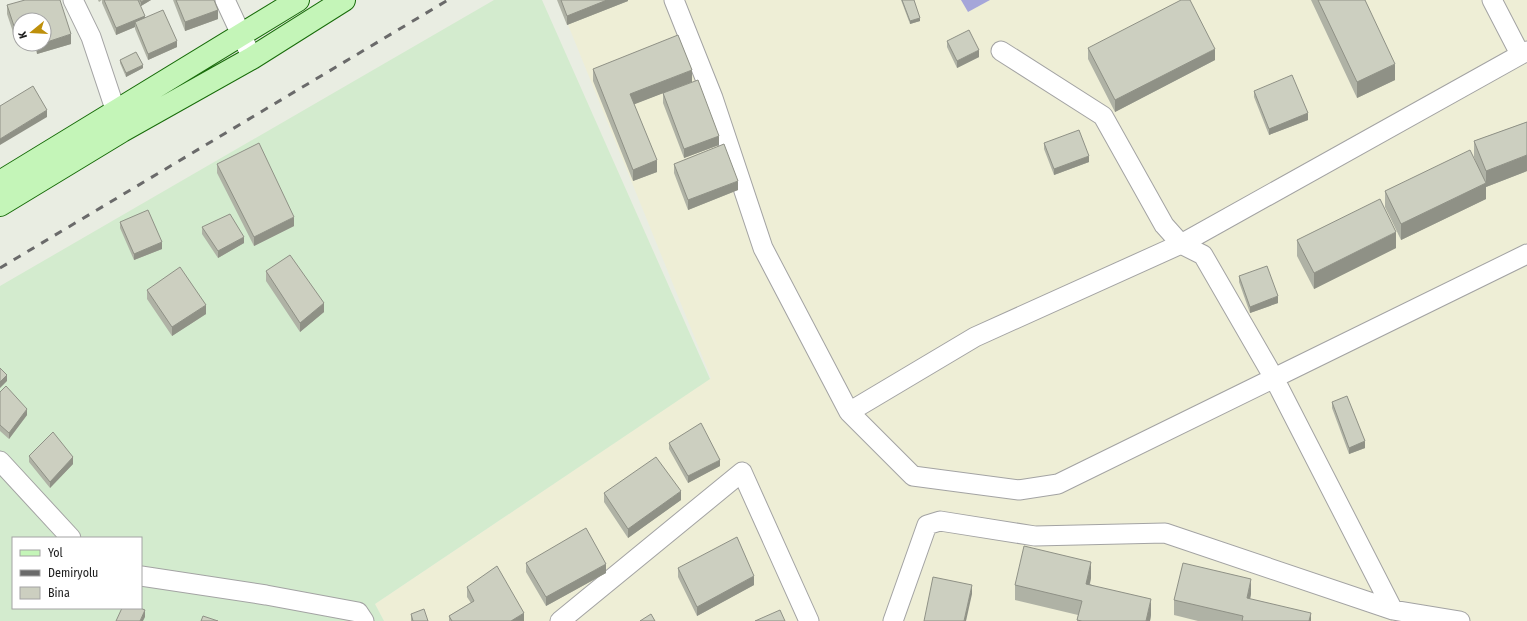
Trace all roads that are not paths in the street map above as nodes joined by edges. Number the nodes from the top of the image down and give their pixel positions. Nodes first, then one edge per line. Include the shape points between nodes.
1 (73, 0) edge
2 (225, 0) edge
3 (298, 0) edge
4 (344, 0) edge
5 (674, 0) edge
6 (1492, 0) edge
7 (241, 35) junction
8 (1001, 51) dead end
9 (1523, 52) edge
10 (252, 58) junction
11 (119, 122) junction
12 (0, 182) edge
13 (0, 205) edge
14 (1181, 244) junction
15 (1527, 254) edge
16 (1274, 378) junction
17 (848, 412) junction
18 (0, 461) edge
19 (70, 537) edge
20 (142, 576) edge
21 (1392, 610) junction
22 (364, 621) edge
23 (560, 621) edge
24 (809, 621) edge
25 (892, 621) edge
26 (1460, 621) edge

1 - 11 street via 91,37
2 - 7 street
3 - 7 main road
4 - 10 main road
5 - 17 street via 713,98 763,248
6 - 9 street
7 - 10 street
7 - 11 main road
8 - 14 street via 1103,116 1164,225
9 - 14 street
10 - 11 main road
11 - 12 main road
11 - 13 main road
14 - 16 street via 1203,255
14 - 17 street via 975,337
15 - 16 street
16 - 17 street via 1058,484 1019,490 913,476
16 - 21 street
18 - 19 street
20 - 22 street via 358,612
21 - 25 street via 1166,533 1035,536 940,521 927,525
21 - 26 street
23 - 24 street via 742,472

